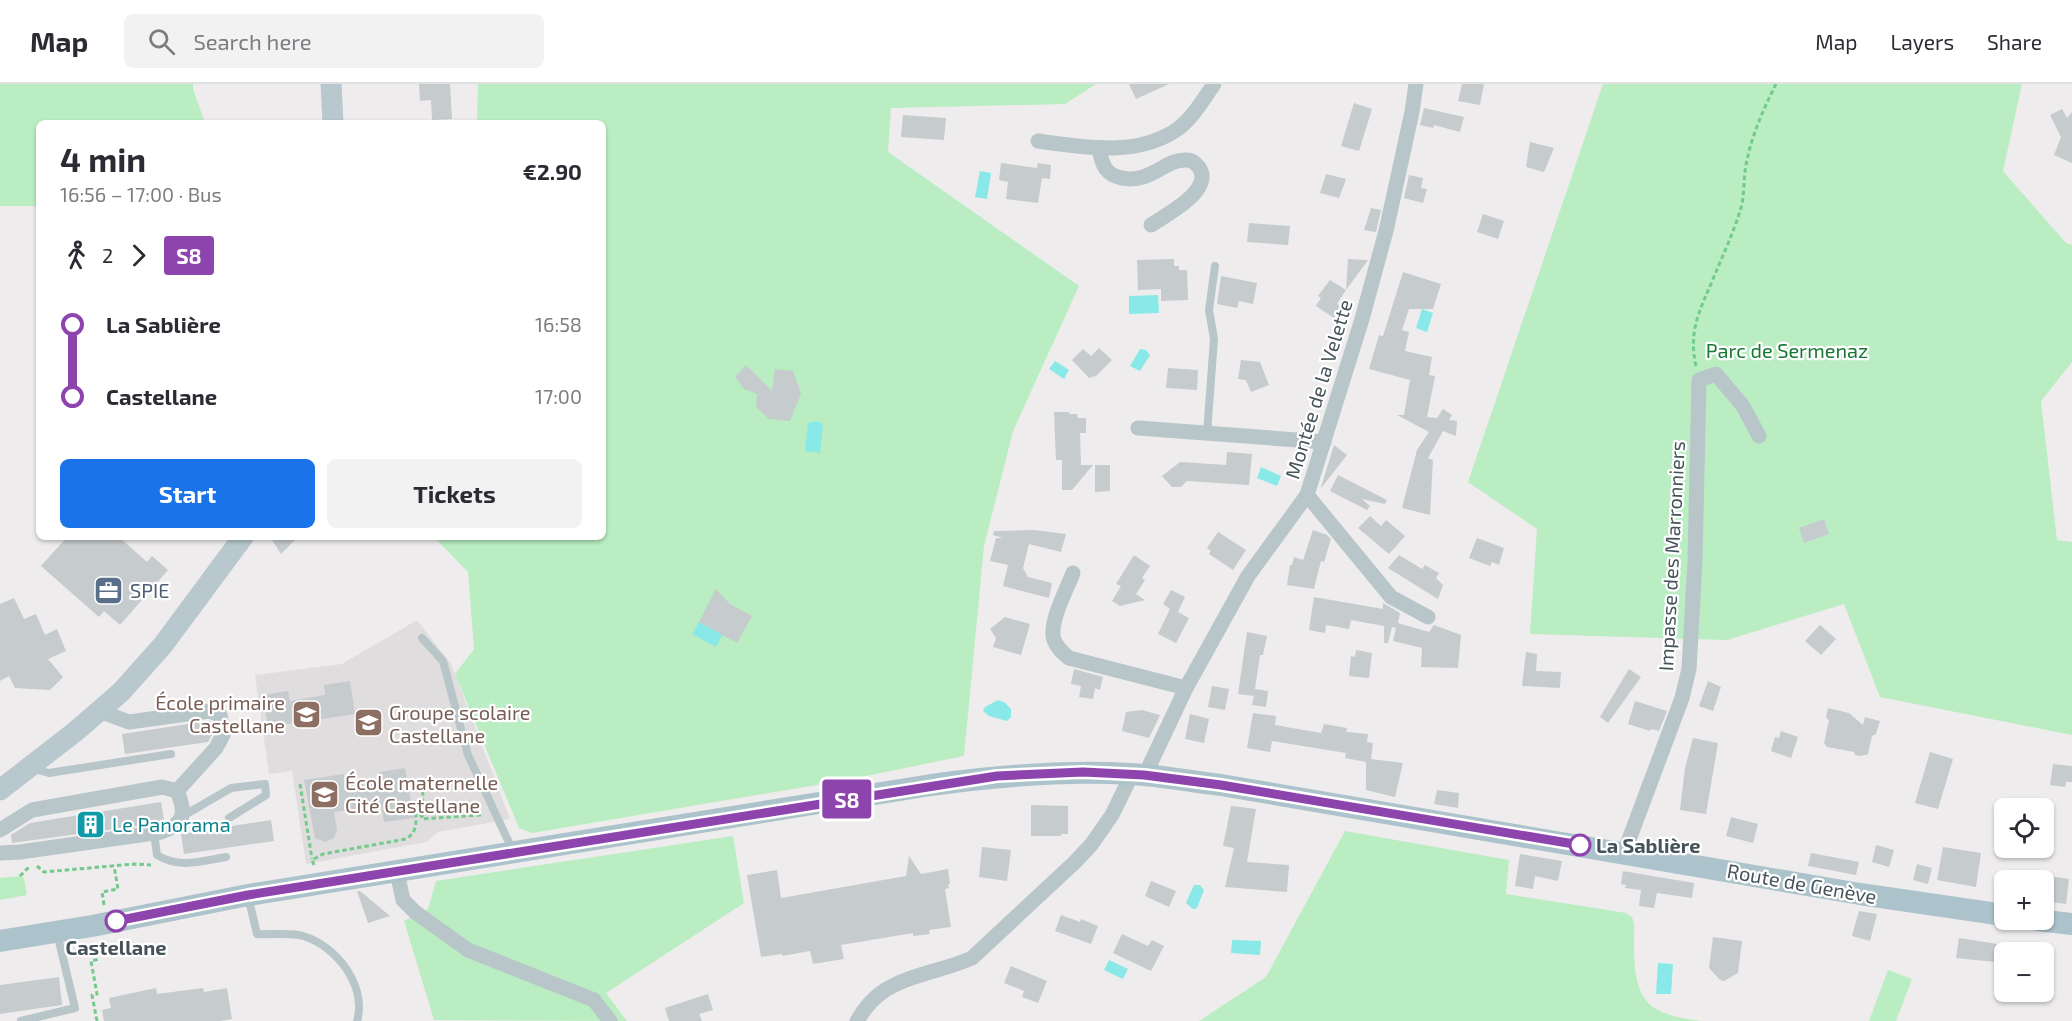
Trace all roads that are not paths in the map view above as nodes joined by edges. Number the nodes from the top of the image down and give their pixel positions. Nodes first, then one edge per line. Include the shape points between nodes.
1 (331, 84) edge
2 (1214, 84) edge
3 (1416, 84) edge
4 (333, 120) edge
5 (1038, 141) dead end
6 (1099, 149) junction
7 (1151, 225) dead end
8 (1215, 266) dead end
9 (1138, 428) dead end
10 (1207, 433) junction
11 (1759, 436) dead end
12 (1324, 442) junction
13 (1307, 495) junction
14 (241, 540) edge
15 (1073, 573) dead end
16 (1428, 617) dead end
17 (422, 638) dead end
18 (1186, 688) junction
19 (99, 711) junction
20 (171, 754) dead end
21 (30, 768) junction
22 (1138, 775) junction
23 (0, 790) edge
24 (177, 791) junction
25 (182, 816) junction
26 (229, 818) dead end
27 (0, 830) edge
28 (154, 833) junction
29 (514, 852) junction
30 (0, 853) edge
31 (1624, 853) junction
32 (226, 857) dead end
33 (397, 872) junction
34 (248, 895) junction
35 (1994, 914) edge
36 (2054, 922) edge
37 (2072, 924) edge
38 (57, 931) junction
39 (0, 941) edge
40 (21, 1021) edge
41 (357, 1021) edge
42 (610, 1021) edge
43 (857, 1021) edge

1 - 4 street
2 - 6 street via 1179,127 1157,140
3 - 12 street, Montée de la Velette via 1386,231
5 - 6 street
6 - 7 street via 1102,165 1118,177 1140,179 1187,160 1200,170 1202,178 1193,196
8 - 10 lane via 1209,310 1214,339
9 - 10 street
10 - 12 street
11 - 31 street, Impasse des Marronniers via 1743,406 1716,374 1699,380 1689,669 1682,698
12 - 13 street, Montée de la Velette
13 - 16 street via 1391,597
13 - 18 street, Montée de la Velette via 1248,576
14 - 19 street via 163,645
15 - 18 street via 1053,625 1053,638 1059,649 1069,658
17 - 29 lane via 443,661 468,755
18 - 22 street, Montée de la Velette
19 - 21 street
19 - 24 street via 129,723 209,711 220,715 223,735 216,748
20 - 21 lane via 49,773
21 - 23 street
22 - 29 main road, Route de Genève via 1083,772 997,776
22 - 31 main road, Route de Genève via 1221,785
22 - 43 street, Montée de la Velette via 1075,862 972,958 879,993
24 - 25 street
24 - 27 street via 162,787 32,810
25 - 26 lane via 231,788 265,784 266,795
25 - 28 street via 176,827
28 - 30 street
28 - 32 lane via 158,855 168,862 183,864
29 - 33 main road, Route de Genève
31 - 35 main road, Route de Genève
33 - 34 main road, Route de Genève
33 - 42 street via 403,900 468,950 594,1000
34 - 38 main road, Route de Genève
34 - 41 lane via 256,934 302,935 326,947 344,966 356,986 360,1009
36 - 37 main road
38 - 39 main road, Route de Genève
38 - 40 lane via 75,1008

